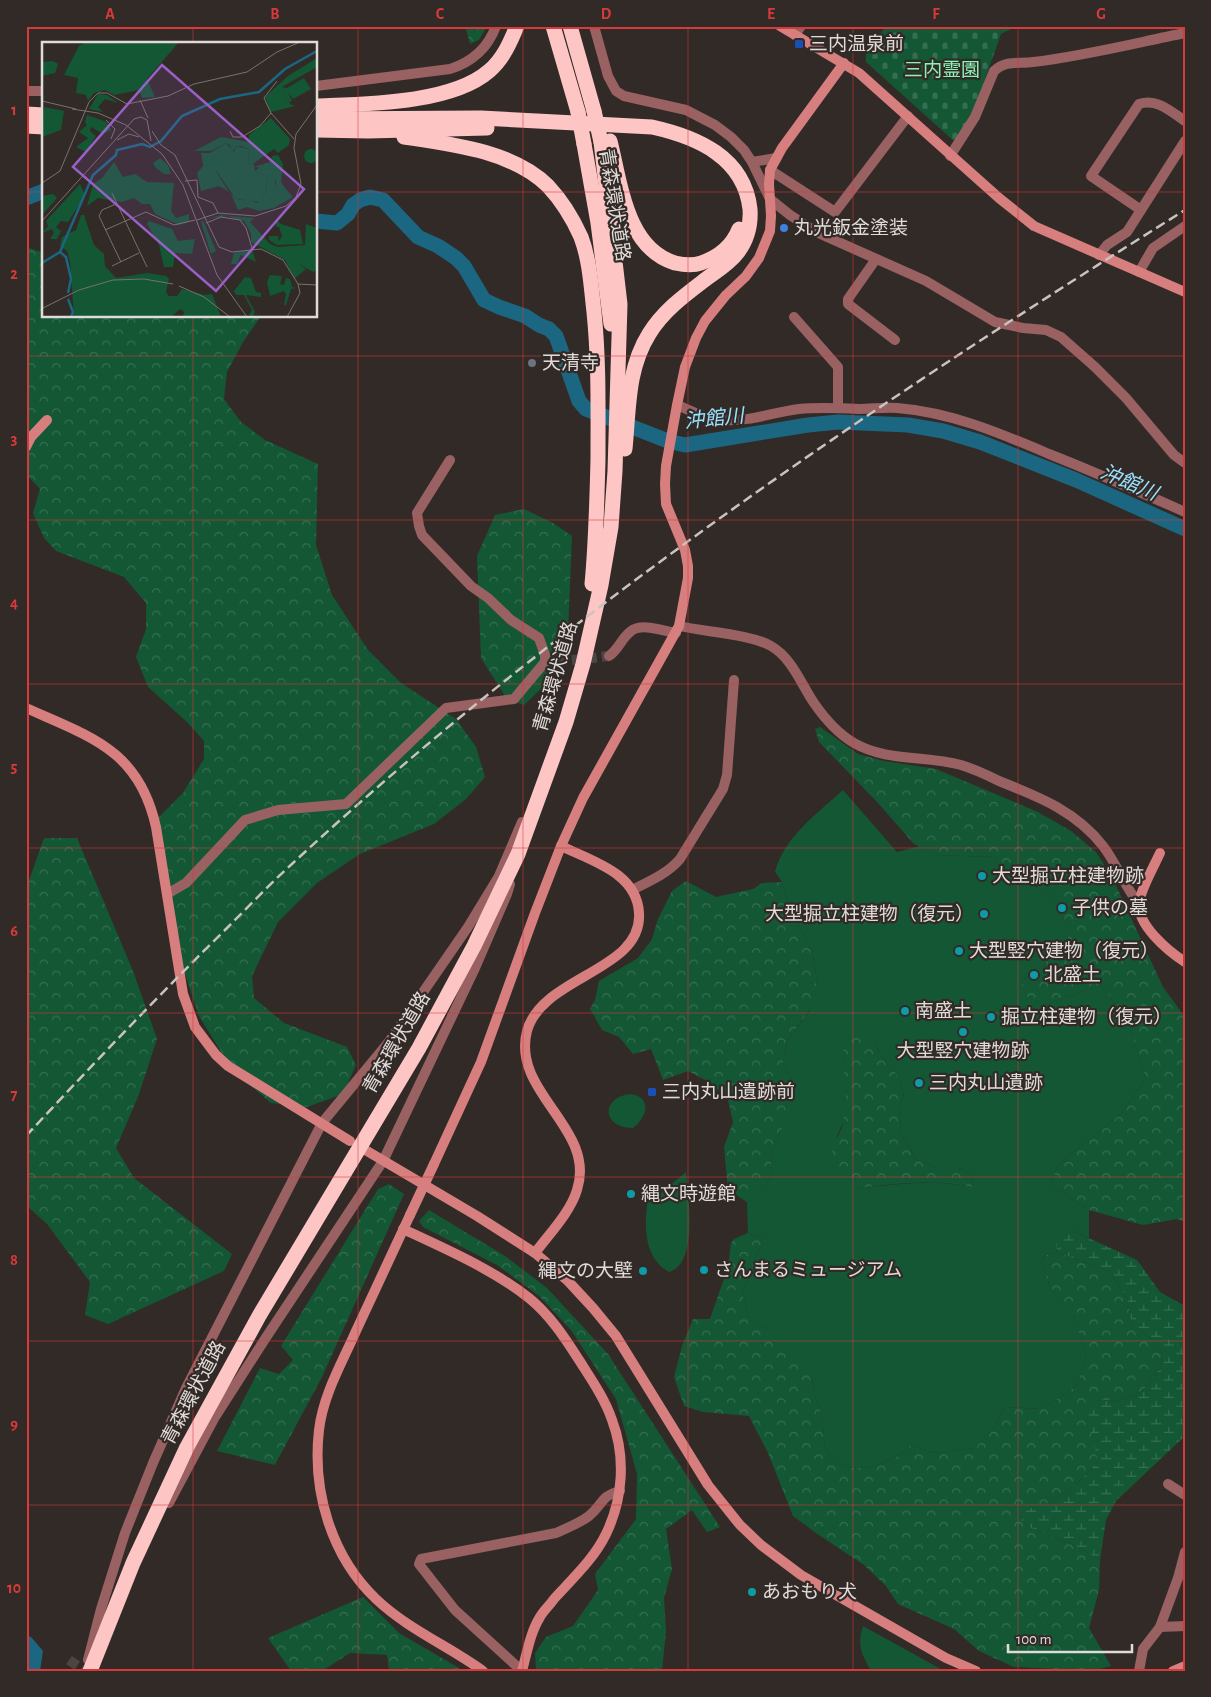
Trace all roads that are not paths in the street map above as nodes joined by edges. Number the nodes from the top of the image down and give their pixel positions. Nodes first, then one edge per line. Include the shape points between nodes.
1 (496, 26) edge
2 (517, 26) edge
3 (553, 26) edge
4 (570, 26) edge
5 (594, 26) edge
6 (780, 26) edge
7 (801, 26) edge
8 (1185, 33) edge
9 (795, 35) junction
10 (844, 63) junction
11 (318, 86) edge
12 (26, 91) edge
13 (42, 91) edge
14 (318, 106) edge
15 (26, 114) edge
16 (42, 115) edge
17 (908, 116) junction
18 (318, 119) edge
19 (1185, 121) edge
20 (368, 125) junction
21 (26, 126) edge
22 (42, 127) edge
23 (318, 130) edge
24 (606, 142) junction
25 (1185, 142) edge
26 (950, 156) junction
27 (776, 158) junction
28 (752, 162) junction
29 (770, 170) junction
30 (770, 199) junction
31 (1141, 210) junction
32 (1185, 226) edge
33 (1099, 255) junction
34 (876, 259) junction
35 (1140, 272) junction
36 (1185, 292) edge
37 (794, 317) dead end
38 (895, 340) dead end
39 (623, 395) junction
40 (838, 407) junction
41 (676, 410) junction
42 (47, 420) dead end
43 (26, 447) edge
44 (450, 460) dead end
45 (1185, 463) edge
46 (1185, 512) edge
47 (677, 630) junction
48 (609, 656) tunnel mouth
49 (585, 657) junction
50 (545, 662) junction
51 (556, 662) tunnel mouth
52 (734, 680) dead end
53 (26, 708) edge
54 (557, 748) junction
55 (561, 846) junction
56 (1160, 853) dead end
57 (518, 854) junction
58 (632, 890) junction
59 (167, 894) junction
60 (1139, 904) junction
61 (1185, 962) edge
62 (322, 1123) junction
63 (350, 1141) dead end
64 (367, 1151) dead end
65 (383, 1161) junction
66 (403, 1229) junction
67 (535, 1253) junction
68 (1168, 1484) dead end
69 (620, 1491) junction
70 (1185, 1495) edge
71 (1185, 1552) edge
72 (1181, 1578) edge
73 (1160, 1626) junction
74 (1185, 1626) edge
75 (1185, 1666) edge
76 (89, 1671) edge
77 (483, 1671) edge
78 (522, 1671) edge
79 (976, 1671) edge
80 (1139, 1671) edge
81 (1173, 1671) edge

1 - 11 street via 486,47 464,65
2 - 14 highway via 501,58 489,71 460,88 401,100
3 - 39 highway, 青森環状道路, bridge via 578,112
4 - 24 highway via 594,82
5 - 28 street via 608,76 616,91 624,96 670,105 701,116 731,137
6 - 9 street
7 - 9 street
8 - 26 street via 1054,59 1008,62 1000,66 994,71 975,117
9 - 10 street
10 - 17 street
10 - 27 street
12 - 13 street
15 - 16 highway
17 - 26 street
17 - 29 street via 834,212
18 - 20 highway
19 - 31 street via 1156,103 1139,104 1091,176
20 - 23 highway
20 - 24 highway via 617,133 682,142 712,159 727,172 737,189 741,222 725,251 712,260 682,265 665,260 651,250 640,238 631,219
20 - 39 highway via 481,118 652,127 700,142 732,166 748,196 750,213 745,239 728,264 675,303 649,334
20 - 49 highway via 466,147 516,164 548,185 562,202 581,238 596,334 599,384 596,545
21 - 22 highway
24 - 39 highway, 青森環状道路 via 620,304
25 - 31 street
26 - 33 street via 1034,226
27 - 28 street
27 - 29 street
28 - 30 street
29 - 30 street
30 - 34 street via 816,232
30 - 41 street via 770,231 765,245 746,276 705,321 685,367
31 - 33 street via 1127,232 1107,245
32 - 35 street via 1153,248
33 - 35 street
34 - 38 street via 848,299 848,304
34 - 45 street via 926,281 995,322 1046,330 1061,337 1126,398 1174,455
35 - 36 street
37 - 40 street via 838,366
39 - 49 highway, 青森環状道路 via 622,432 610,527
40 - 41 street via 724,420
40 - 46 street via 896,408 967,422
41 - 47 street via 666,466 666,504 685,550 688,566
42 - 43 street
44 - 50 street via 417,513 422,535 471,586 511,620 539,638
47 - 48 street via 639,626
47 - 55 street via 583,798
47 - 60 street via 742,637 771,646 791,666 827,720 856,744 892,757 961,765 1057,805 1091,831
49 - 54 highway, 青森環状道路
50 - 51 street
50 - 59 street via 514,699 446,708 346,804 278,810 245,820 186,883
52 - 58 street via 728,775 723,789 673,867
53 - 59 street via 92,737 109,748 133,773 152,809
54 - 57 highway, 青森環状道路
54 - 62 street via 543,771 499,876 468,928 388,1043
55 - 58 street via 613,871
55 - 66 street, bridge via 481,1062
56 - 60 street
57 - 65 street via 507,894 476,968
57 - 76 highway, 青森環状道路 via 444,1004 259,1316 187,1447 136,1556
58 - 67 street via 640,914 636,934 613,959 549,998 533,1017 528,1029 525,1055 529,1070 571,1138 580,1163 577,1191 570,1205
59 - 62 street via 183,994 200,1035 228,1066
60 - 61 street via 1142,918 1160,942
62 - 63 street
62 - 76 street via 186,1388 152,1463 124,1533 100,1609
64 - 65 street
65 - 67 street
65 - 76 street via 215,1417 154,1532 111,1632
66 - 69 street via 504,1280 553,1322 595,1386 612,1420 620,1448
66 - 77 street via 327,1396 319,1429 317,1461 321,1492 340,1552 375,1598 408,1625
67 - 79 street via 568,1281 616,1336 708,1485 740,1525 777,1558 801,1574 908,1637
68 - 70 street
69 - 78 street via 619,1502 596,1551 540,1616 531,1635
69 - 78 street via 609,1494 589,1516 556,1533 421,1559 419,1564 455,1610
71 - 72 street
72 - 73 street
73 - 74 street
73 - 80 street via 1143,1649
75 - 81 street

